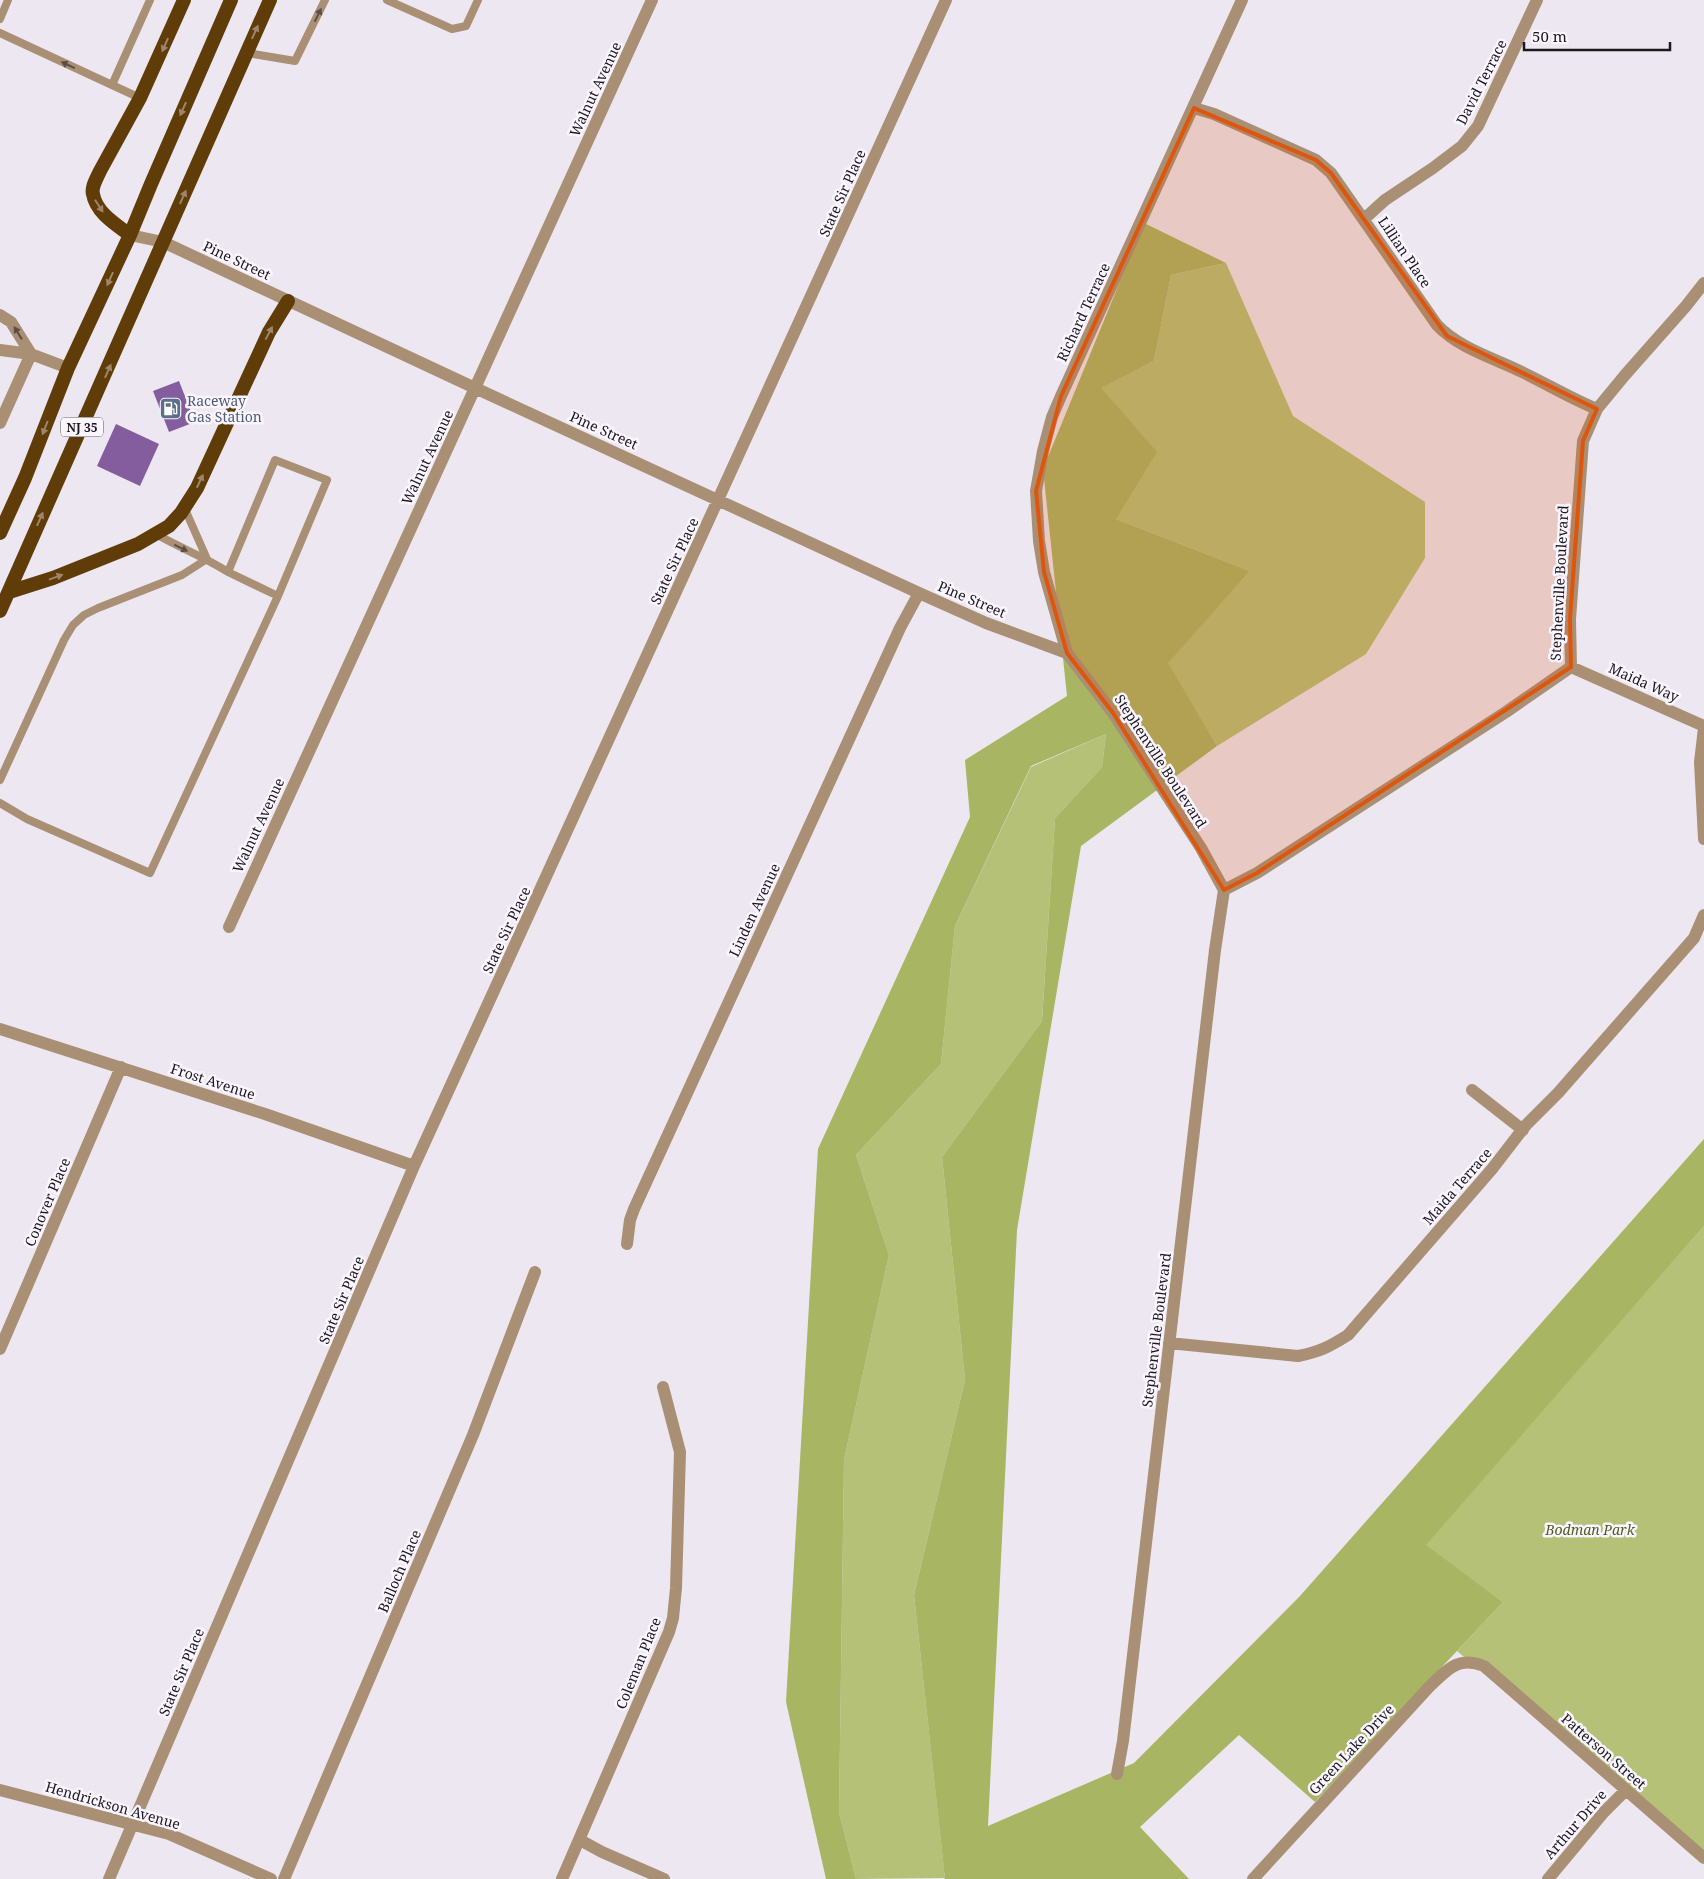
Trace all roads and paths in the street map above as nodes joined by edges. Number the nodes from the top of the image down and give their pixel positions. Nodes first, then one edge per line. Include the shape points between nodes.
1 (8, 0) edge
2 (150, 0) edge
3 (184, 0) edge
4 (231, 0) edge
5 (270, 0) edge
6 (325, 0) edge
7 (387, 0) edge
8 (478, 0) edge
9 (652, 0) edge
10 (946, 0) edge
11 (1242, 0) edge
12 (1538, 0) edge
13 (0, 19) edge
14 (0, 33) edge
15 (247, 52) junction
16 (112, 85) junction
17 (140, 98) junction
18 (1194, 108) junction
19 (1364, 219) junction
20 (130, 235) junction
21 (164, 242) junction
22 (1704, 283) edge
23 (288, 301) junction
24 (0, 315) edge
25 (0, 350) edge
26 (31, 354) junction
27 (68, 368) junction
28 (475, 388) junction
29 (1597, 409) junction
30 (0, 423) edge
31 (718, 500) junction
32 (184, 508) junction
33 (0, 533) edge
34 (156, 534) junction
35 (207, 559) junction
36 (228, 572) junction
37 (9, 592) junction
38 (919, 593) junction
39 (278, 596) junction
40 (0, 612) edge
41 (1067, 653) junction
42 (1571, 667) junction
43 (1704, 727) edge
44 (0, 780) edge
45 (0, 803) edge
46 (1704, 839) edge
47 (1224, 890) junction
48 (1704, 915) edge
49 (228, 927) dead end
50 (0, 1029) edge
51 (121, 1067) junction
52 (1472, 1090) dead end
53 (1523, 1130) junction
54 (414, 1166) junction
55 (627, 1244) dead end
56 (535, 1272) dead end
57 (1169, 1343) junction
58 (0, 1349) edge
59 (663, 1387) dead end
60 (1484, 1666) joint
61 (1117, 1774) dead end
62 (0, 1790) edge
63 (1626, 1790) junction
64 (132, 1824) junction
65 (580, 1840) junction
66 (1704, 1858) edge
67 (109, 1879) edge
68 (270, 1879) edge
69 (284, 1879) edge
70 (562, 1879) edge
71 (664, 1879) edge
72 (1253, 1879) edge
73 (1548, 1879) edge

1 - 13 lane
2 - 16 lane
3 -> 17 highway
4 -> 20 highway, NJ 35
15 -> 5 highway, NJ 35
15 -> 6 lane via 295,62
7 - 8 lane via 452,30 466,26
9 - 28 street, Walnut Avenue
10 - 31 street, State Sir Place
11 - 18 street, Richard Terrace
12 - 19 street, David Terrace via 1478,126 1462,146
16 -> 14 lane
21 -> 15 highway, NJ 35
16 - 17 lane
17 -> 20 highway via 93,187 98,205 109,219
18 - 19 street, Lillian Place via 1316,160 1331,174
18 - 41 street, Richard Terrace via 1060,396 1043,452 1036,491 1039,541 1044,572
19 - 29 street, Lillian Place via 1436,325 1447,336
20 - 21 street, Pine Street
20 -> 27 highway, NJ 35
21 - 23 street, Pine Street
37 -> 21 highway, NJ 35
22 - 29 street, Stephenville Boulevard
23 - 28 street, Pine Street
32 -> 23 highway via 197,488 269,332
26 -> 24 street via 11,322
25 - 26 street
26 - 27 street
26 - 30 street
27 -> 33 highway, NJ 35
28 - 31 street, Pine Street
28 - 49 street, Walnut Avenue
29 - 42 street, Stephenville Boulevard via 1583,441 1570,619
31 - 38 street, Pine Street
31 - 54 street, State Sir Place
32 - 34 highway via 169,526
32 - 35 lane
34 -> 35 lane
37 -> 34 highway via 53,578
35 - 36 lane
35 - 44 lane via 182,575 98,608 73,624
36 - 39 lane
36 - 39 lane via 275,460 327,480
37 - 40 highway, NJ 35
38 - 41 street, Pine Street via 986,623
38 - 55 street, Linden Avenue via 900,628 632,1214
39 - 45 lane via 150,873 27,820
41 - 47 street, Stephenville Boulevard via 1113,713 1201,848
42 - 43 street, Maida Way
42 - 47 street, Stephenville Boulevard via 1257,873
43 - 46 street via 1700,762
47 - 57 street, Stephenville Boulevard
48 - 53 street, Maida Terrace via 1694,938
50 - 51 street, Frost Avenue
51 - 54 street, Frost Avenue
51 - 58 street, Conover Place
52 - 53 street
53 - 57 street, Maida Terrace via 1348,1335 1316,1353 1298,1356
54 - 64 street, State Sir Place
56 - 69 street, Balloch Place via 474,1435
57 - 61 street, Stephenville Boulevard
59 - 65 street, Coleman Place via 680,1452 673,1618
60 - 63 street, Patterson Street
60 - 72 street, Green Lake Drive via 1462,1662 1451,1667 1430,1686
62 - 64 street, Hendrickson Avenue
63 - 66 street, Patterson Street
63 - 73 street, Arthur Drive
64 - 67 street, State Sir Place
64 - 68 street, Hendrickson Avenue via 169,1834
65 - 70 street, Coleman Place
65 - 71 street

